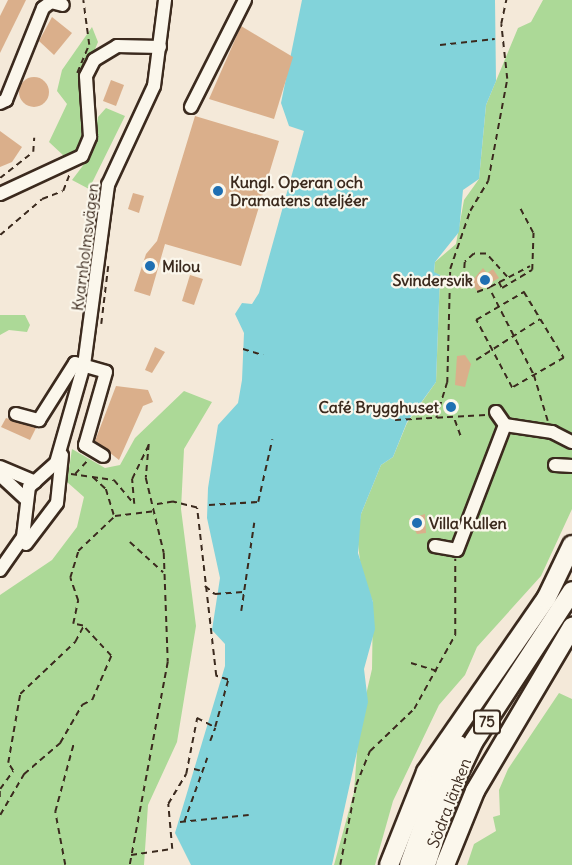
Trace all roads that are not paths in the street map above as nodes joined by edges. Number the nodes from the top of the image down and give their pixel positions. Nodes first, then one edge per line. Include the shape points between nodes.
1 (165, 0) edge
2 (245, 0) edge
3 (63, 5) dead end
4 (160, 48) junction
5 (0, 103) edge
6 (191, 107) dead end
7 (0, 195) edge
8 (84, 365) junction
9 (496, 412) road end
10 (16, 414) dead end
11 (505, 425) junction
12 (64, 433) junction
13 (572, 442) edge
14 (103, 456) dead end
15 (555, 465) dead end
16 (572, 466) edge
17 (0, 467) edge
18 (0, 475) edge
19 (38, 481) junction
20 (59, 496) junction
21 (27, 502) junction
22 (49, 512) junction
23 (572, 545) edge
24 (435, 546) dead end
25 (11, 559) junction
26 (0, 570) edge
27 (572, 591) edge
28 (546, 599) junction
29 (572, 627) edge
30 (389, 865) edge
31 (409, 865) edge
32 (426, 865) edge
33 (445, 865) edge

1 - 4 street, Kvarnholmsvägen
2 - 6 street
3 - 5 street via 51,2 43,8 6,100
4 - 7 street via 117,46 94,60 87,76 90,137 82,156 68,166
4 - 8 street, Kvarnholmsvägen via 151,97 122,147 108,185
8 - 10 street via 72,366 39,420
8 - 12 street, Kvarnholmsvägen
8 - 14 street via 106,372 85,445
9 - 11 street
11 - 13 street via 552,432
11 - 24 street via 458,550
12 - 19 street, Kvarnholmsvägen via 56,463
12 - 20 street, Kvarnholmsvägen
15 - 16 street
17 - 19 street
18 - 21 street
19 - 20 street via 54,486
19 - 21 street, Kvarnholmsvägen
20 - 22 street, Kvarnholmsvägen
21 - 22 street via 37,513
21 - 25 street, Kvarnholmsvägen via 23,537
22 - 25 street, Kvarnholmsvägen
23 - 28 highway
25 - 26 street, Kvarnholmsvägen
27 - 32 highway, Södra länken / 75 via 474,741 450,791
28 - 30 highway via 426,772
28 - 31 highway, Södra länken / 75 via 439,781
29 - 33 highway via 475,791

